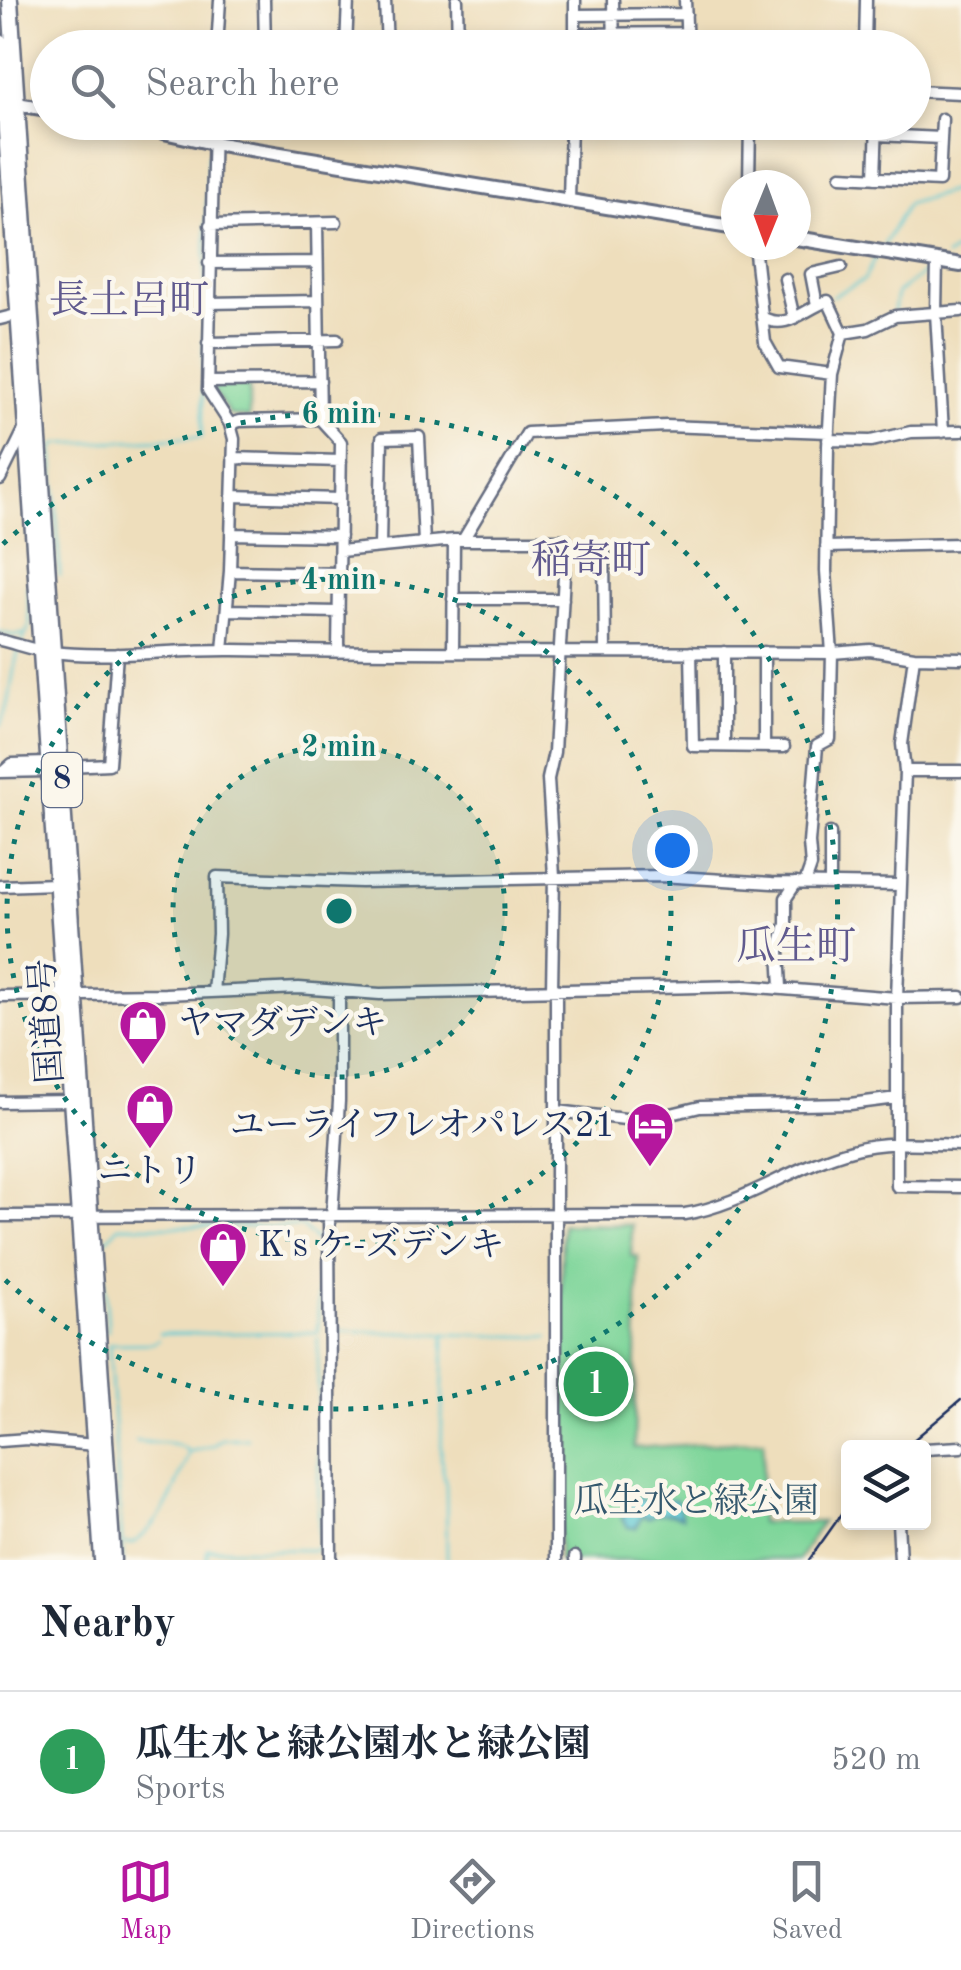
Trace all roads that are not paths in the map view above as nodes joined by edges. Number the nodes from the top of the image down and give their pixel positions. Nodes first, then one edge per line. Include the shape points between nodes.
1 (10, 0) edge
2 (220, 0) edge
3 (264, 0) edge
4 (348, 0) edge
5 (386, 0) edge
6 (458, 0) edge
7 (575, 0) edge
8 (613, 0) edge
9 (685, 0) edge
10 (866, 0) edge
11 (686, 14) junction
12 (614, 15) junction
13 (575, 16) junction
14 (218, 30) edge
15 (265, 30) edge
16 (347, 30) edge
17 (386, 30) edge
18 (458, 30) edge
19 (575, 30) edge
20 (614, 30) edge
21 (687, 30) edge
22 (865, 30) edge
23 (0, 42) edge
24 (931, 92) edge
25 (961, 93) edge
26 (7, 103) edge
27 (942, 119) dead end
28 (931, 137) edge
29 (941, 138) junction
30 (200, 140) edge
31 (213, 140) edge
32 (571, 140) edge
33 (750, 140) edge
34 (876, 140) edge
35 (213, 143) junction
36 (749, 170) edge
37 (842, 176) dead end
38 (874, 178) junction
39 (569, 201) junction
40 (336, 222) dead end
41 (317, 223) junction
42 (210, 224) junction
43 (721, 226) edge
44 (811, 240) edge
45 (756, 260) edge
46 (936, 261) junction
47 (318, 262) junction
48 (210, 263) junction
49 (961, 265) edge
50 (841, 267) dead end
51 (785, 279) dead end
52 (318, 301) junction
53 (208, 303) junction
54 (817, 305) junction
55 (961, 311) edge
56 (936, 312) junction
57 (20, 314) junction
58 (762, 317) junction
59 (0, 318) edge
60 (794, 318) junction
61 (843, 333) junction
62 (337, 340) dead end
63 (319, 341) junction
64 (208, 342) junction
65 (832, 374) junction
66 (320, 381) junction
67 (208, 382) junction
68 (320, 420) junction
69 (230, 424) junction
70 (27, 426) junction
71 (961, 431) edge
72 (943, 432) junction
73 (829, 436) junction
74 (233, 458) junction
75 (341, 460) junction
76 (0, 479) edge
77 (232, 496) junction
78 (340, 498) junction
79 (231, 534) junction
80 (340, 536) junction
81 (459, 540) junction
82 (424, 543) junction
83 (961, 544) edge
84 (380, 547) junction
85 (826, 548) junction
86 (340, 551) junction
87 (604, 553) dead end
88 (230, 571) junction
89 (339, 574) junction
90 (454, 599) junction
91 (562, 599) junction
92 (227, 610) junction
93 (339, 612) junction
94 (0, 640) edge
95 (224, 650) junction
96 (560, 650) junction
97 (604, 651) junction
98 (47, 652) junction
99 (338, 652) junction
100 (453, 652) junction
101 (691, 652) junction
102 (724, 652) junction
103 (764, 652) junction
104 (832, 653) junction
105 (117, 654) junction
106 (914, 657) junction
107 (961, 658) edge
108 (724, 746) junction
109 (764, 747) junction
110 (784, 747) dead end
111 (69, 766) dead end
112 (46, 767) junction
113 (3, 771) edge
114 (905, 771) junction
115 (961, 771) edge
116 (830, 833) dead end
117 (554, 876) junction
118 (800, 883) junction
119 (56, 884) junction
120 (830, 884) junction
121 (900, 885) junction
122 (0, 886) edge
123 (781, 987) junction
124 (554, 989) junction
125 (213, 992) junction
126 (340, 992) junction
127 (0, 996) edge
128 (70, 996) junction
129 (961, 996) edge
130 (897, 998) junction
131 (897, 1098) junction
132 (70, 1101) junction
133 (0, 1102) edge
134 (557, 1111) junction
135 (897, 1144) junction
136 (961, 1145) edge
137 (961, 1188) edge
138 (0, 1216) edge
139 (331, 1216) junction
140 (558, 1216) junction
141 (85, 1217) junction
142 (0, 1442) edge
143 (95, 1445) junction
144 (961, 1447) edge
145 (931, 1448) edge
146 (898, 1530) edge
147 (102, 1560) edge
148 (113, 1560) edge
149 (331, 1560) edge
150 (556, 1560) edge
151 (900, 1560) edge

1 - 26 highway, 国道8号 / 8
2 - 14 street
3 - 15 street
4 - 16 street
5 - 17 street
6 - 18 street
7 - 13 street
8 - 12 street
9 - 11 street
10 - 22 street
11 - 12 street
11 - 21 street
12 - 13 street
12 - 20 street
13 - 19 street
23 - 26 highway, 国道8号 / 8
24 - 25 street
26 - 57 highway, 国道8号 / 8
26 - 98 highway, 国道8号 / 8
27 - 29 street
28 - 29 street
29 - 38 street via 939,181
30 - 35 main road
31 - 35 street
32 - 39 street
33 - 36 street
34 - 38 street
35 - 39 main road
35 - 42 street
37 - 38 street
39 - 43 main road
40 - 41 street
41 - 42 street
41 - 47 street
42 - 48 street
44 - 46 main road
45 - 58 street
46 - 49 main road
46 - 56 street
47 - 48 street
47 - 52 street
48 - 53 street
50 - 54 street via 811,274
51 - 60 street
52 - 53 street
52 - 63 street
53 - 64 street
54 - 60 street
54 - 61 street via 828,301
55 - 56 street
56 - 61 street via 893,316
56 - 72 street
57 - 59 street
57 - 70 highway, 国道8号 / 8
58 - 60 street
58 - 65 street via 765,342 779,366
61 - 65 street
62 - 63 street
63 - 64 street
63 - 66 street
64 - 67 street
65 - 73 street
66 - 67 street
66 - 68 street
67 - 69 street
68 - 69 street
68 - 75 street via 341,442
69 - 74 street
70 - 76 street
70 - 98 highway, 国道8号 / 8
71 - 72 street
72 - 73 street via 872,441
73 - 81 street via 666,426 527,433
73 - 85 street
74 - 75 street
74 - 77 street
75 - 78 street
77 - 78 street
77 - 79 street
78 - 80 street
79 - 80 street
79 - 88 street
80 - 86 street
81 - 82 street
81 - 90 street
81 - 91 street via 566,540
82 - 84 street
82 - 84 street via 419,437 382,438
83 - 85 street
84 - 86 street
85 - 104 street
86 - 89 street
87 - 97 street
88 - 89 street
88 - 92 street
89 - 93 street
90 - 91 street
90 - 100 street
91 - 96 street
92 - 93 street
92 - 95 street
93 - 99 street
94 - 98 street
95 - 99 street
95 - 105 street
96 - 97 street
96 - 100 street
96 - 117 street via 548,778
97 - 101 street
98 - 105 street
98 - 112 highway, 国道8号 / 8
98 - 128 highway, 国道8号 / 8
99 - 100 street
101 - 102 street
101 - 108 street via 693,746
102 - 103 street
102 - 108 street
103 - 104 street
103 - 109 street
104 - 106 street
104 - 118 street via 830,739 817,746 810,872
105 - 111 street via 109,764
106 - 107 street
106 - 114 street via 902,744
108 - 109 street
109 - 110 street
112 - 113 street
112 - 119 highway, 国道8号 / 8
114 - 115 street
114 - 121 street
116 - 120 street
117 - 118 street
117 - 124 street
117 - 125 street via 362,882 216,877
118 - 120 street
118 - 123 street via 786,898
119 - 122 street
119 - 128 highway, 国道8号 / 8
120 - 121 street
121 - 130 street
123 - 124 street
123 - 130 street
124 - 126 street
124 - 134 street
125 - 126 street
125 - 128 street
126 - 139 street
127 - 128 street
128 - 132 highway, 国道8号 / 8
128 - 141 highway, 国道8号 / 8
129 - 130 street
130 - 131 street
131 - 134 street via 700,1107 642,1121
131 - 135 street
132 - 133 street
132 - 141 highway, 国道8号 / 8
134 - 140 street
135 - 136 street
135 - 137 street via 897,1186
135 - 140 street via 836,1155 701,1212
138 - 141 street
139 - 140 street
139 - 141 street
139 - 149 street
140 - 150 street
141 - 143 highway, 国道8号 / 8
141 - 148 highway, 国道8号 / 8
142 - 143 street
143 - 147 highway, 国道8号 / 8
144 - 145 street
146 - 151 street

